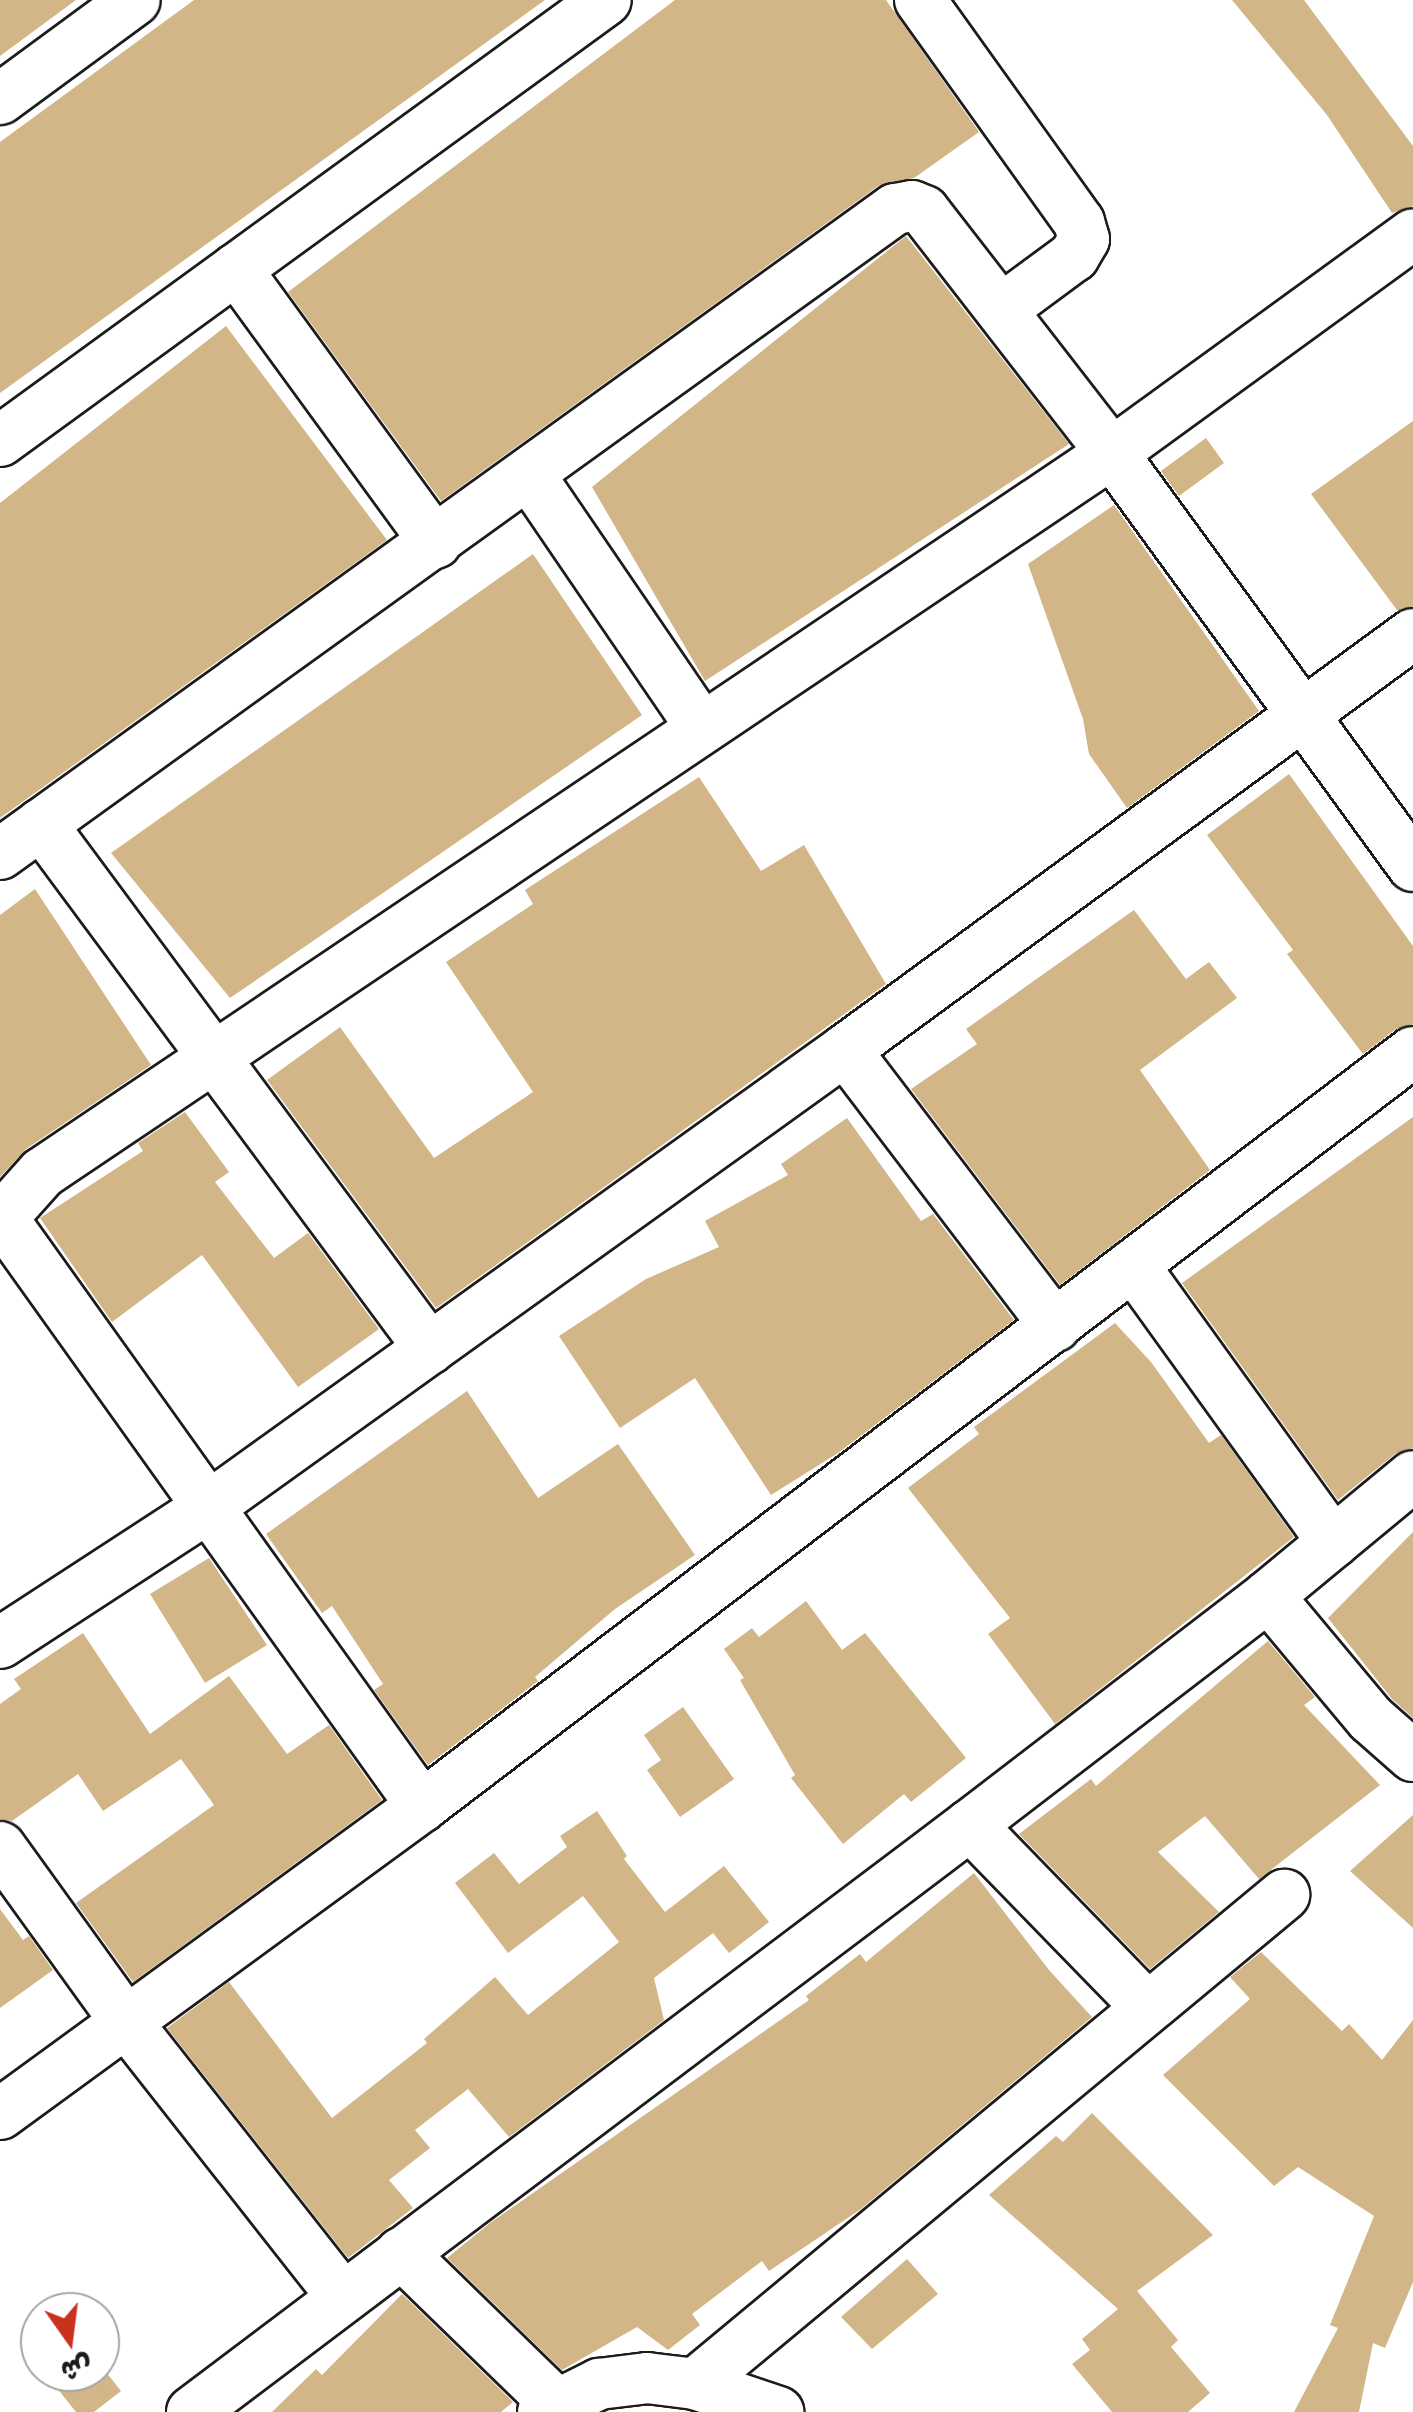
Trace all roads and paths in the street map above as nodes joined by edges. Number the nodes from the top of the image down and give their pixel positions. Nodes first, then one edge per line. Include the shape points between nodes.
1 (135, 0) edge
2 (606, 0) edge
3 (920, 0) edge
4 (0, 99) edge
5 (1413, 234) edge
6 (236, 269) junction
7 (1002, 309) junction
8 (0, 441) edge
9 (1112, 452) junction
10 (530, 476) junction
11 (436, 543) junction
12 (1413, 634) edge
13 (1302, 718) junction
14 (702, 728) junction
15 (41, 824) junction
16 (0, 854) edge
17 (1413, 866) edge
18 (846, 1050) junction
19 (1413, 1052) edge
20 (212, 1058) junction
21 (1, 1219) edge
22 (1133, 1266) junction
23 (1055, 1326) junction
24 (430, 1349) junction
25 (1413, 1476) edge
26 (207, 1508) junction
27 (1333, 1542) junction
28 (1268, 1596) junction
29 (0, 1643) edge
30 (1413, 1756) edge
31 (422, 1806) junction
32 (970, 1825) junction
33 (0, 1847) edge
34 (1284, 1895) dead end
35 (1147, 2007) junction
36 (127, 2022) junction
37 (0, 2114) edge
38 (401, 2254) junction
39 (342, 2295) junction
40 (695, 2384) junction
41 (549, 2408) edge
42 (192, 2412) edge
43 (778, 2412) edge

1 - 4 street
2 - 6 street
3 - 7 street via 1084,239 1074,256
5 - 9 street
6 - 8 street
6 - 11 street
7 - 9 street
7 - 10 street via 924,211 894,209
9 - 13 street
9 - 14 street
10 - 11 street
10 - 14 street
11 - 15 street
12 - 13 street
13 - 17 street
13 - 18 street
14 - 20 street
15 - 16 street
15 - 20 street
18 - 23 street
18 - 24 street
19 - 22 street
20 - 21 street via 42,1173
20 - 24 street
21 - 26 street
22 - 23 street
22 - 27 street
23 - 31 street
24 - 26 street
25 - 27 street
26 - 29 street
26 - 31 street
27 - 28 street
28 - 30 street via 1371,1719
28 - 32 street
31 - 36 street
32 - 35 street
32 - 38 street
33 - 36 street
34 - 35 street
35 - 40 street
36 - 37 street
36 - 39 street
38 - 39 street
38 - 41 street
39 - 42 street
40 - 41 street via 623,2379
40 - 43 street

